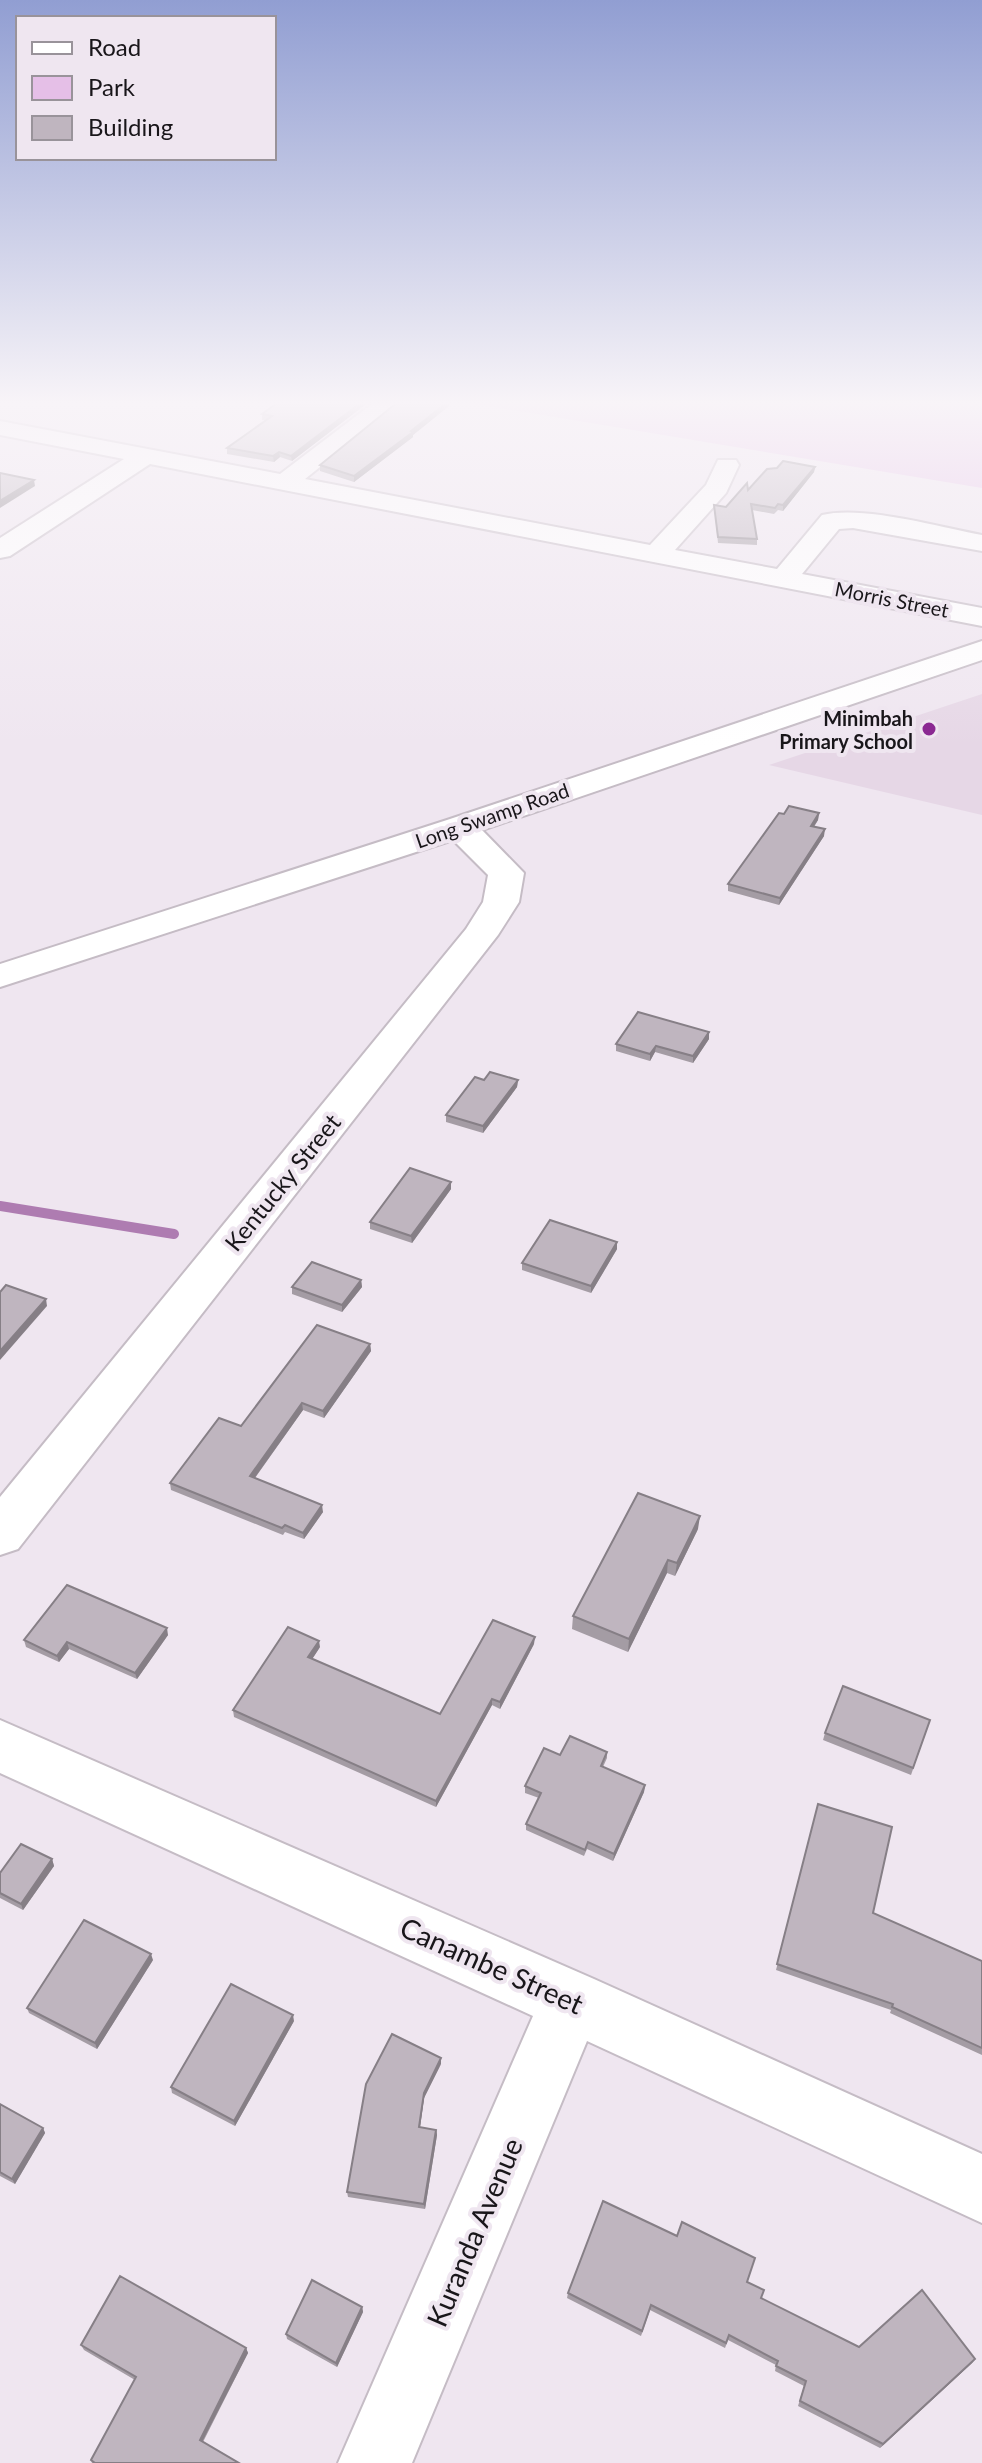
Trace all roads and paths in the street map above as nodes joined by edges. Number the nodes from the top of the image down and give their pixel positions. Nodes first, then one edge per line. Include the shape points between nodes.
1 (53, 516) edge
2 (466, 516) edge
3 (691, 516) edge
4 (982, 543) edge
5 (0, 550) edge
6 (658, 552) junction
7 (784, 579) junction
8 (982, 617) edge
9 (982, 650) edge
10 (459, 827) junction
11 (0, 976) edge
12 (0, 1534) edge
13 (0, 1746) edge
14 (572, 2001) junction
15 (982, 2189) edge
16 (375, 2463) edge

1 - 5 street
2 - 6 street, Morris Street
3 - 6 street
4 - 7 street via 853,520 831,521
6 - 7 street, Morris Street
7 - 8 street, Morris Street
9 - 10 street, Long Swamp Road
10 - 11 street, Long Swamp Road
10 - 12 street, Kentucky Street via 506,873 501,902 480,935
13 - 14 street, Canambe Street
14 - 15 street, Canambe Street
14 - 16 street, Kuranda Avenue

